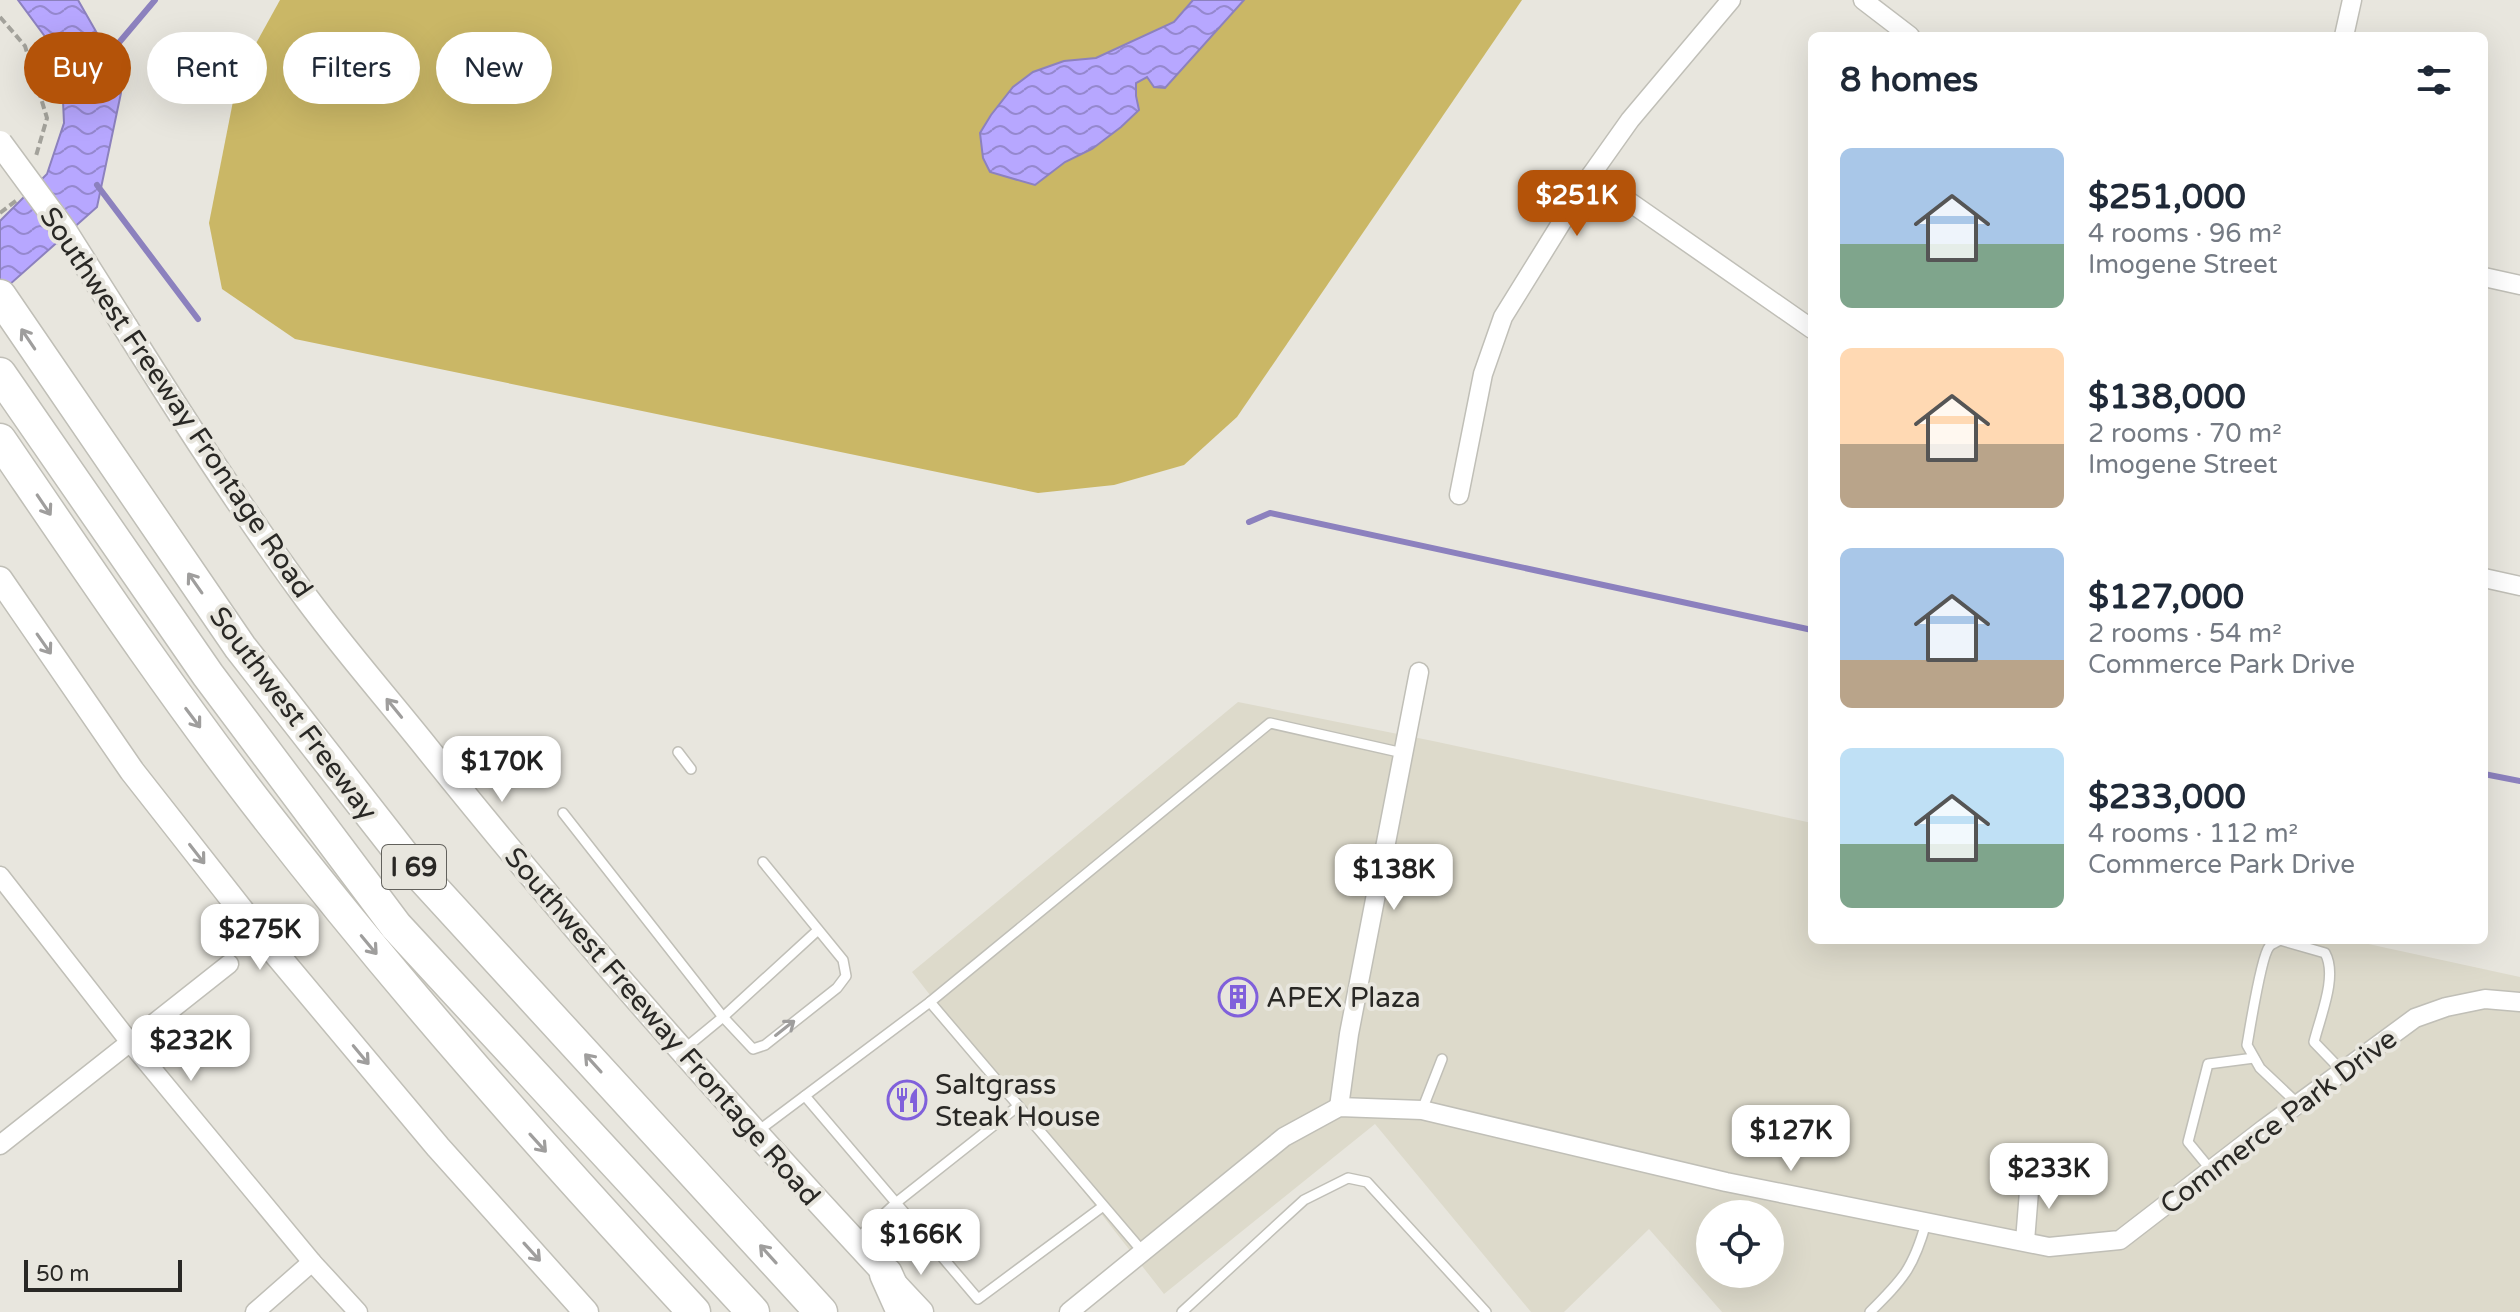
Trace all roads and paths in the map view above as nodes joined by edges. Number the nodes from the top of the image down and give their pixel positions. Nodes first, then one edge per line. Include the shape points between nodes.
1 (1731, 0) edge
2 (1863, 0) edge
3 (2352, 0) edge
4 (0, 17) edge
5 (1905, 32) edge
6 (2345, 32) edge
7 (0, 143) edge
8 (34, 163) dead end
9 (1591, 175) junction
10 (25, 193) dead end
11 (0, 213) edge
12 (2488, 278) edge
13 (2520, 285) edge
14 (0, 296) edge
15 (1808, 326) edge
16 (0, 374) edge
17 (0, 440) edge
18 (1459, 495) dead end
19 (0, 579) edge
20 (2488, 579) edge
21 (2520, 586) edge
22 (1419, 672) dead end
23 (678, 752) dead end
24 (1403, 753) junction
25 (691, 769) dead end
26 (563, 813) dead end
27 (763, 862) dead end
28 (0, 876) edge
29 (818, 930) junction
30 (2274, 944) edge
31 (2294, 944) edge
32 (229, 964) dead end
33 (930, 1002) junction
34 (2520, 1002) edge
35 (723, 1017) junction
36 (129, 1041) junction
37 (681, 1051) junction
38 (2254, 1058) junction
39 (1442, 1059) dead end
40 (2343, 1072) junction
41 (805, 1096) junction
42 (2298, 1104) junction
43 (1017, 1107) junction
44 (1339, 1107) junction
45 (1422, 1110) junction
46 (755, 1133) junction
47 (0, 1145) edge
48 (2211, 1170) junction
49 (2030, 1179) dead end
50 (897, 1202) junction
51 (1102, 1207) junction
52 (1926, 1223) junction
53 (2025, 1241) junction
54 (853, 1242) junction
55 (1143, 1253) junction
56 (312, 1262) junction
57 (886, 1274) junction
58 (255, 1312) edge
59 (358, 1312) edge
60 (586, 1312) edge
61 (694, 1312) edge
62 (753, 1312) edge
63 (821, 1312) edge
64 (903, 1312) edge
65 (921, 1312) edge
66 (1069, 1312) edge
67 (1182, 1312) edge
68 (1486, 1312) edge
69 (1870, 1312) edge

1 - 9 street
2 - 5 street
3 - 6 street
4 - 8 path via 25,46 47,118
37 -> 7 main road, Southwest Freeway Frontage Road, bridge via 511,854 300,589 198,443 64,230
9 - 15 street
9 - 18 street via 1503,317 1483,374
10 - 11 path
12 - 13 street
63 -> 14 highway, Southwest Freeway / I 69 via 405,858 240,647
16 - 62 highway via 208,675 396,926
17 -> 61 highway via 171,689 332,899 512,1113
19 -> 60 main road via 132,771 267,943 438,1147
20 - 21 street
22 - 24 street
23 - 25 lane
24 - 33 lane via 1270,723
24 - 44 street
26 - 35 lane
27 - 29 lane
28 - 36 street
29 - 35 lane
35 -> 29 lane via 753,1049 837,988 846,976 843,960
30 - 38 lane via 2253,1009 2247,1045
31 - 40 lane via 2325,953 2330,961 2314,1042
32 - 36 street
33 - 41 lane
33 - 43 lane
34 - 40 street, Commerce Park Drive via 2485,999 2415,1018
35 - 37 lane
36 - 47 street
36 - 56 street
37 - 46 main road, Southwest Freeway Frontage Road
38 - 42 lane
38 - 48 lane via 2208,1064 2188,1142
39 - 45 lane
40 - 42 street, Commerce Park Drive
41 - 46 lane
41 - 50 lane
42 - 48 street, Commerce Park Drive
43 - 50 lane
43 - 51 lane
44 - 45 street, Commerce Park Drive
44 - 55 street via 1284,1137
45 - 52 street, Commerce Park Drive
46 - 54 main road, Southwest Freeway Frontage Road
48 - 53 street, Commerce Park Drive via 2120,1240 2049,1247
49 - 53 street
50 - 51 lane via 978,1299
50 - 54 lane
51 - 55 lane
52 - 53 street, Commerce Park Drive
52 - 69 lane via 1906,1275
54 - 57 main road, Southwest Freeway Frontage Road
55 - 66 street
56 - 58 street
56 - 59 street
57 - 64 highway
57 - 65 main road, Southwest Freeway Frontage Road
67 - 68 lane via 1304,1200 1348,1178 1367,1182

